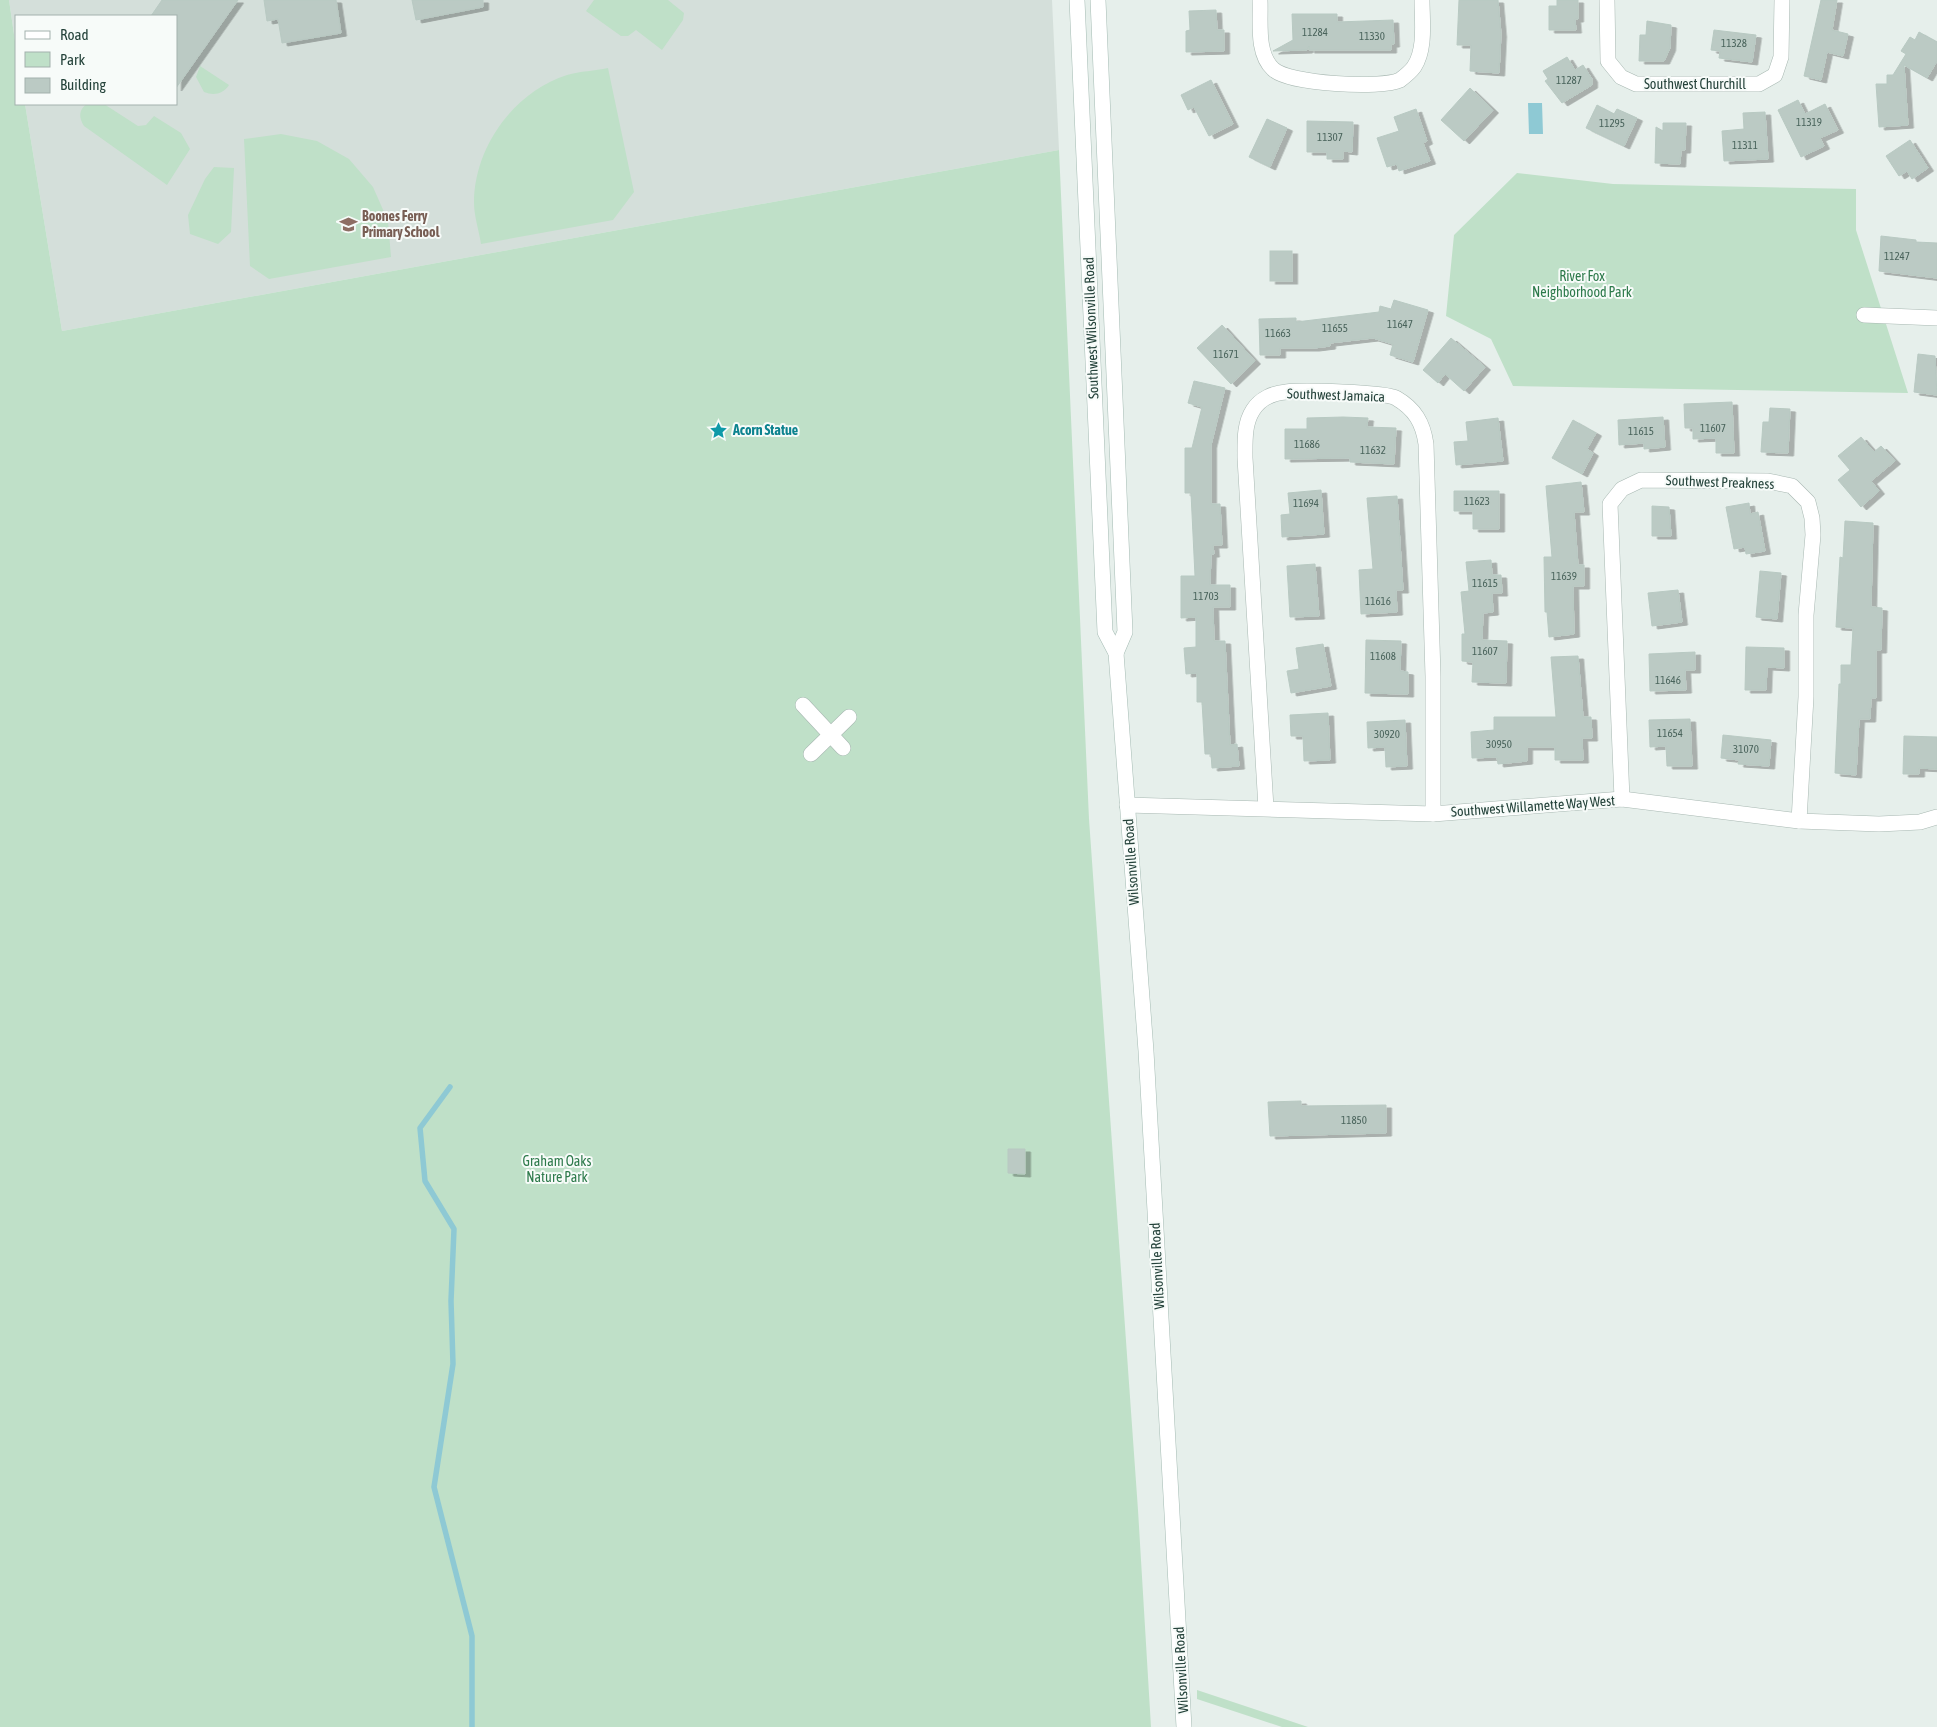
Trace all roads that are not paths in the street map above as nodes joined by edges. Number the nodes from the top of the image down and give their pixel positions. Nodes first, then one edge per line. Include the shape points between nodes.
1 (1077, 0) edge
2 (1098, 0) edge
3 (1260, 0) edge
4 (1422, 0) edge
5 (1607, 0) edge
6 (1782, 0) edge
7 (1864, 315) dead end
8 (1937, 318) edge
9 (1116, 653) junction
10 (803, 705) dead end
11 (849, 718) dead end
12 (831, 736) junction
13 (843, 748) dead end
14 (811, 754) dead end
15 (1622, 799) junction
16 (1127, 806) junction
17 (1266, 808) junction
18 (1433, 814) junction
19 (1937, 817) edge
20 (1799, 821) junction
21 (1184, 1727) edge

1 - 9 street, Southwest Wilsonville Road via 1105,632
2 - 9 street, Southwest Wilsonville Road via 1125,632
3 - 4 street via 1263,53 1273,70 1295,80 1379,84 1399,80 1413,68 1421,52
5 - 6 street, Southwest Churchill via 1608,61 1621,77 1636,84 1759,84 1775,75 1781,57
7 - 8 street
9 - 16 street, Southwest Wilsonville Road
10 - 12 street
11 - 12 street
12 - 13 street
12 - 14 street
15 - 18 street, Southwest Willamette Way West
15 - 20 street, Southwest Willamette Way West
15 - 20 street, Southwest Preakness via 1610,504 1622,489 1642,480 1768,481 1792,486 1808,502 1812,518
16 - 17 street, Southwest Willamette Way West
16 - 21 street, Wilsonville Road via 1146,1051
17 - 18 street, Southwest Willamette Way West
17 - 18 street, Southwest Jamaica via 1245,458 1246,424 1254,408 1268,396 1286,392 1372,394 1394,397 1413,410 1423,427 1433,676
19 - 20 street, Southwest Willamette Way West via 1920,822 1879,824

